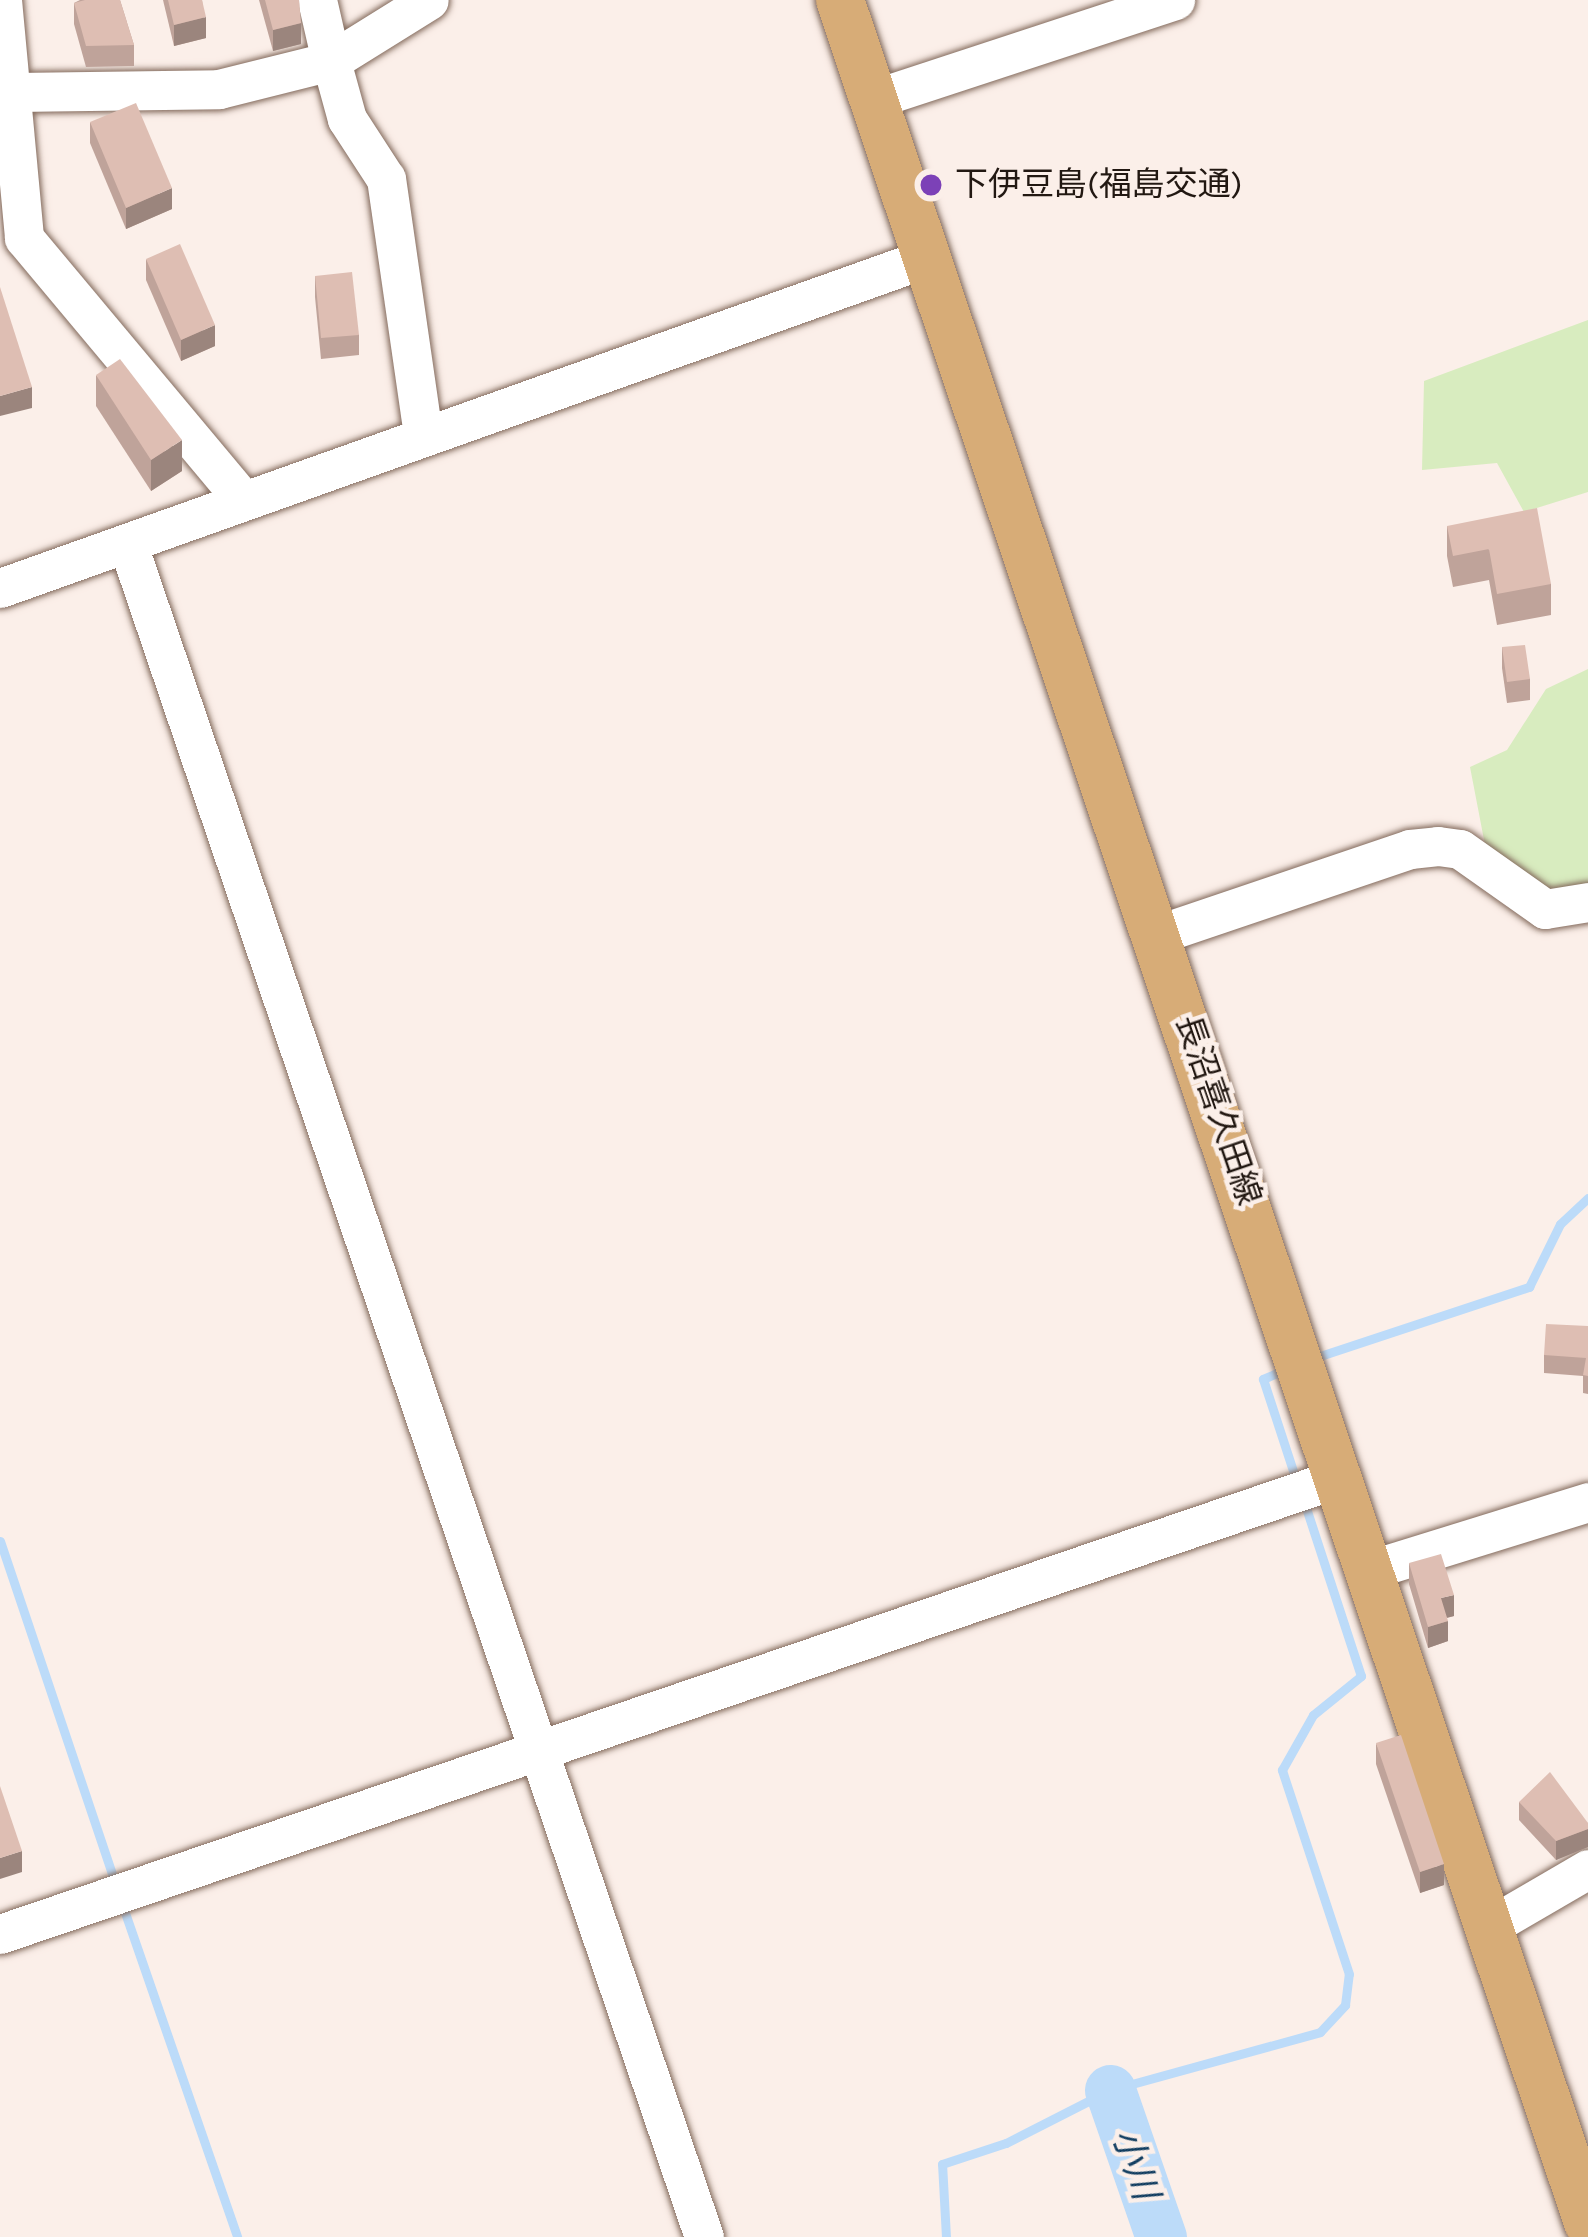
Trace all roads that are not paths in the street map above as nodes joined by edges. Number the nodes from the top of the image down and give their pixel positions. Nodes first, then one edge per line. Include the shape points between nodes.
1 (2, 0) edge
2 (317, 0) edge
3 (428, 0) edge
4 (840, 0) edge
5 (1175, 0) edge
6 (331, 61) junction
7 (15, 92) junction
8 (874, 99) junction
9 (12, 242) edge
10 (926, 258) junction
11 (423, 435) junction
12 (242, 499) junction
13 (128, 545) junction
14 (0, 588) edge
15 (1588, 902) edge
16 (1159, 934) junction
17 (1341, 1477) junction
18 (1588, 1502) edge
19 (1372, 1569) junction
20 (542, 1755) junction
21 (1588, 1868) edge
22 (1490, 1926) junction
23 (0, 1934) edge
24 (1588, 2223) edge
25 (704, 2237) edge

1 - 7 street
2 - 6 street
3 - 6 street
4 - 8 main road, 長沼喜久田線
5 - 8 street
6 - 7 street via 219,89
6 - 11 street via 347,119 386,179
7 - 9 street
8 - 10 main road, 長沼喜久田線
9 - 12 street
10 - 11 street
10 - 16 main road, 長沼喜久田線
11 - 12 street
12 - 13 street
13 - 14 street
13 - 20 street
15 - 16 street via 1545,909 1460,849 1424,848
16 - 17 main road, 長沼喜久田線
17 - 19 main road, 長沼喜久田線
17 - 20 street
18 - 19 street
19 - 22 main road, 長沼喜久田線
20 - 23 street
20 - 25 street
21 - 22 street
22 - 24 main road, 長沼喜久田線

